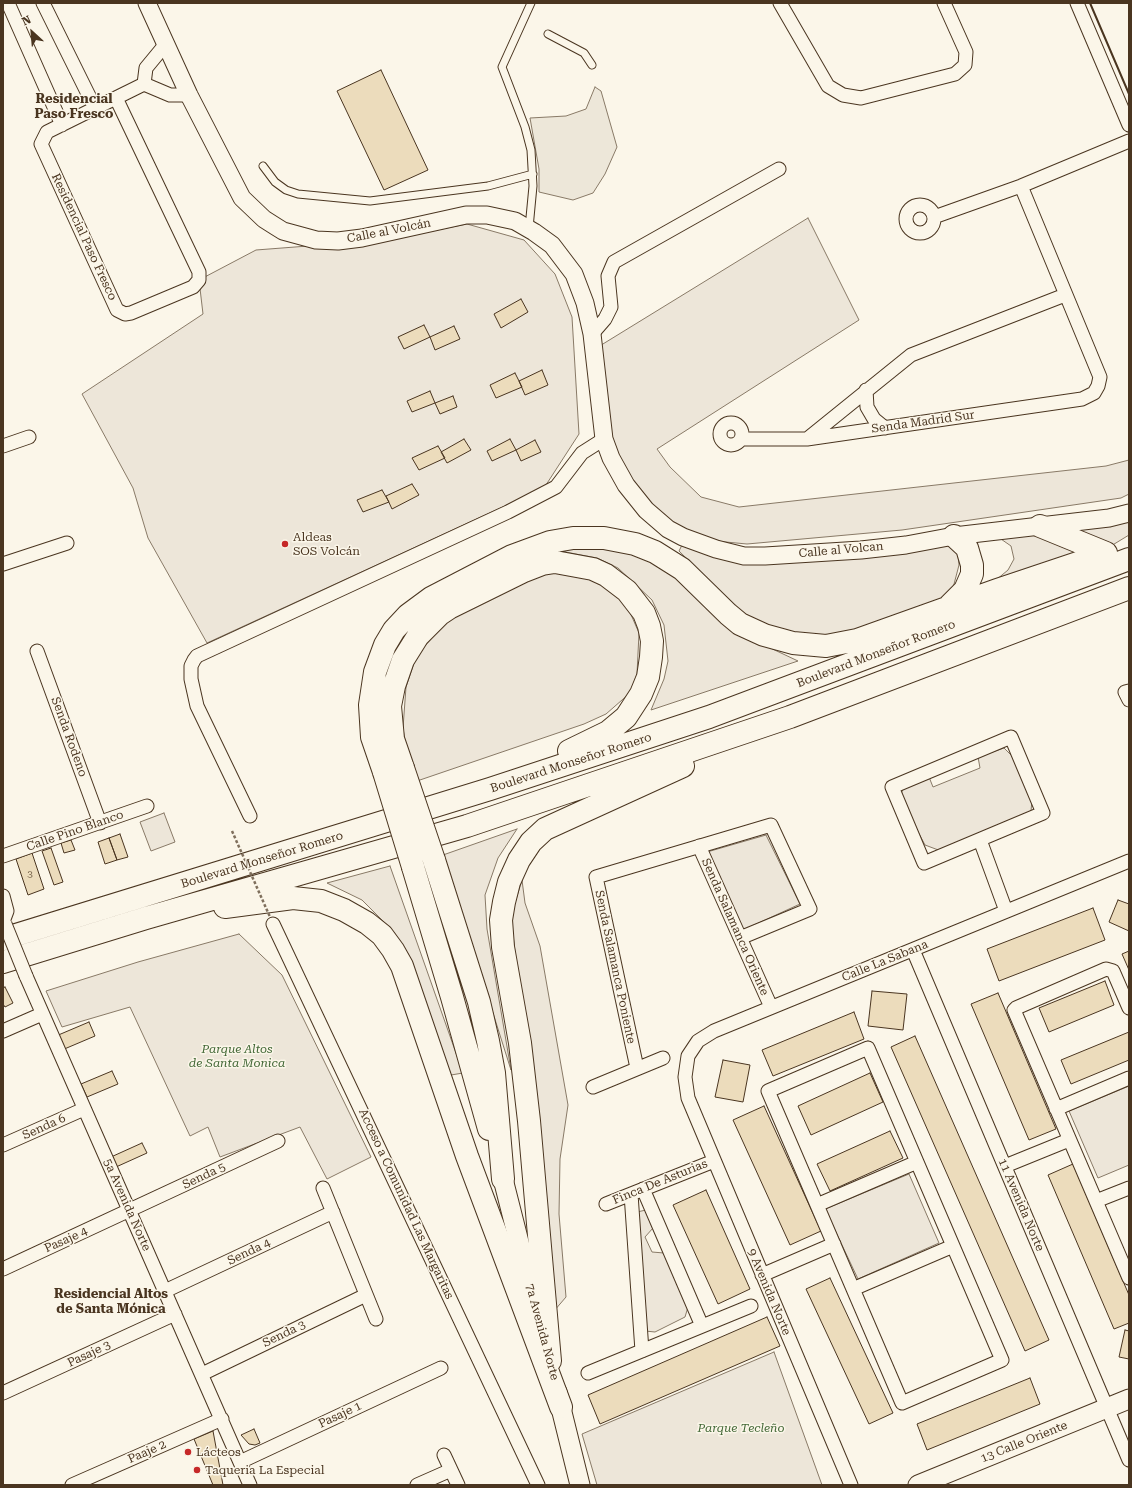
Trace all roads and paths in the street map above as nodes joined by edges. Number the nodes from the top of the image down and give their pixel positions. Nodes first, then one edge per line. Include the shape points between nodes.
1 (8, 3) edge
2 (43, 3) edge
3 (147, 3) edge
4 (531, 3) edge
5 (780, 3) edge
6 (944, 3) edge
7 (1077, 3) edge
8 (548, 34) dead end
9 (165, 45) junction
10 (592, 65) dead end
11 (144, 84) junction
12 (189, 95) junction
13 (116, 98) junction
14 (95, 108) junction
15 (62, 125) junction
16 (1129, 125) edge
17 (1129, 141) edge
18 (263, 166) dead end
19 (780, 169) dead end
20 (533, 174) junction
21 (1021, 186) junction
22 (934, 217) dead end
23 (529, 228) junction
24 (1065, 295) junction
25 (592, 334) junction
26 (866, 390) junction
27 (885, 428) junction
28 (29, 437) dead end
29 (741, 439) dead end
30 (807, 439) junction
31 (604, 440) junction
32 (3, 446) edge
33 (1129, 506) edge
34 (1129, 513) edge
35 (1109, 518) junction
36 (1040, 526) joint
37 (1071, 530) junction
38 (954, 536) junction
39 (67, 543) dead end
40 (1129, 547) edge
41 (1106, 553) junction
42 (1129, 559) edge
43 (3, 564) edge
44 (1129, 588) edge
45 (948, 607) junction
46 (37, 651) dead end
47 (1129, 691) edge
48 (1129, 700) edge
49 (790, 717) junction
50 (393, 770) junction
51 (490, 789) junction
52 (147, 806) dead end
53 (250, 816) dead end
54 (100, 823) junction
55 (232, 831) dead end
56 (980, 840) junction
57 (698, 846) junction
58 (3, 856) edge
59 (1129, 861) edge
60 (3, 896) edge
61 (1006, 912) junction
62 (146, 918) junction
63 (272, 920) joint
64 (4, 925) edge
65 (740, 938) junction
66 (914, 950) junction
67 (3, 962) edge
68 (771, 1007) junction
69 (1129, 1008) edge
70 (42, 1014) junction
71 (3, 1031) edge
72 (663, 1058) dead end
73 (637, 1068) junction
74 (1129, 1078) edge
75 (593, 1087) dead end
76 (688, 1098) joint
77 (84, 1109) junction
78 (1056, 1109) junction
79 (1069, 1140) junction
80 (278, 1141) dead end
81 (3, 1145) edge
82 (714, 1161) junction
83 (917, 1162) junction
84 (1005, 1166) junction
85 (503, 1179) junction
86 (323, 1188) dead end
87 (1129, 1188) edge
88 (637, 1192) junction
89 (1096, 1201) junction
90 (606, 1204) dead end
91 (817, 1204) junction
92 (130, 1212) junction
93 (332, 1212) junction
94 (834, 1244) junction
95 (953, 1246) junction
96 (3, 1269) edge
97 (762, 1275) junction
98 (1129, 1278) edge
99 (853, 1289) junction
100 (165, 1291) junction
101 (366, 1295) junction
102 (751, 1306) dead end
103 (175, 1314) junction
104 (376, 1319) dead end
105 (702, 1326) junction
106 (642, 1351) junction
107 (550, 1361) junction
108 (441, 1368) dead end
109 (588, 1373) dead end
110 (202, 1374) junction
111 (3, 1393) edge
112 (1129, 1399) edge
113 (561, 1407) junction
114 (1107, 1408) junction
115 (222, 1419) junction
116 (444, 1455) dead end
117 (1129, 1460) edge
118 (240, 1462) junction
119 (451, 1470) junction
120 (72, 1485) edge
121 (250, 1485) edge
122 (417, 1485) edge
123 (458, 1485) edge
124 (538, 1485) edge
125 (580, 1485) edge
126 (851, 1485) edge
127 (918, 1485) edge

1 - 15 street
2 - 14 street
3 - 9 street, Calle al Volcán
4 - 20 lane via 502,67 525,127 531,150
5 - 6 street via 828,86 843,95 861,98 955,74 966,65 966,52
7 - 16 street
8 - 10 lane via 584,53
9 - 11 street via 146,68
9 - 12 street, Calle al Volcán
11 - 12 street via 170,95
11 - 13 street, Residencial Paso Fresco
12 - 23 street, Calle al Volcán via 242,198 264,218 284,231 316,240 350,240 471,214 504,218
13 - 14 street, Residencial Paso Fresco
13 - 15 street, Residencial Paso Fresco via 199,272 199,280 194,287 131,313 125,314 118,310 41,144 47,132
14 - 15 street, Residencial Paso Fresco
17 - 21 street
18 - 20 lane via 275,182 286,190 298,194 370,201 488,186
19 - 25 street via 614,262 608,276 611,307
20 - 23 lane
21 - 22 street
21 - 24 street
23 - 25 street, Calle al Volcán via 552,245 571,270 580,287
24 - 26 street via 911,355
24 - 27 street, Senda Madrid Sur via 1100,377 1094,393 1082,400
25 - 31 street, Calle al Volcán
26 - 27 street via 867,407 874,419
26 - 30 street
27 - 30 street, Senda Madrid Sur
28 - 32 street
29 - 30 street, Senda Madrid Sur
31 - 38 street, Calle al Volcan via 619,474 646,510 673,532 716,549 744,556 765,556 861,550
31 - 53 street via 582,453 556,487 494,519 197,656 191,666 197,706
33 - 35 street
34 - 35 street
35 - 37 street
36 - 37 highway
36 - 38 street, Calle al Volcan
37 - 41 highway
38 - 45 highway via 967,548 972,574 965,590
39 - 43 street
40 - 41 highway
41 - 45 highway
42 - 51 highway, Boulevard Monseñor Romero via 709,717
44 - 49 highway, Boulevard Monseñor Romero
45 - 50 highway via 857,640 826,646 793,643 764,635 740,624 682,569 655,552 635,544 604,538 573,538 550,542 512,556 431,598 408,615 394,630 385,645 375,672 370,705 372,737
46 - 54 street, Senda Rodeno
47 - 48 street via 1125,692
49 - 62 highway, Boulevard Monseñor Romero via 467,826
49 - 107 highway via 545,829 531,842 519,860 510,882 501,920 502,947 522,1058
50 - 51 highway via 390,706 394,686 403,660 418,636 440,614 517,574 542,564 564,563 593,569 606,575 636,601 649,626 652,641 651,657 648,677 641,694 626,717 608,732
50 - 85 highway, bridge via 413,867
50 - 85 highway, bridge via 434,860 479,1002 494,1073
51 - 64 highway, Boulevard Monseñor Romero
52 - 54 street, Calle Pino Blanco
54 - 58 street, Calle Pino Blanco
55 - 63 path, bridge
56 - 56 street via 924,863 892,787 1011,737 1043,813
56 - 61 street
57 - 65 street, Senda Salamanca Oriente
57 - 65 street via 771,824 810,909
57 - 73 street, Senda Salamanca Poniente via 596,877
59 - 61 street, Calle La Sabana
60 - 64 street, 5a Avenida Norte via 7,911
61 - 66 street, Calle La Sabana
62 - 67 highway, Boulevard Monseñor Romero
62 - 113 highway via 278,899 308,898 344,910 368,923 382,935 402,966 467,1156
63 - 124 street, Acceso a Comunidad Las Margaritas
64 - 70 street, 5a Avenida Norte, bridge
65 - 68 street, Senda Salamanca Oriente
66 - 68 street, Calle La Sabana
66 - 84 street, 11 Avenida Norte
68 - 76 street, Calle La Sabana via 714,1031 698,1041 688,1056 685,1077
69 - 78 street via 1113,971 1106,969 1014,1009
70 - 71 street
70 - 77 street, 5a Avenida Norte
72 - 73 street
73 - 75 street
74 - 78 street
76 - 82 street, 9 Avenida Norte
77 - 81 street, Senda 6
77 - 92 street, 5a Avenida Norte
78 - 79 street
79 - 84 street
79 - 89 street
80 - 92 street, Senda 5
82 - 88 street, Finca De Asturias
82 - 97 street, 9 Avenida Norte
83 - 91 street
83 - 91 street via 868,1048 768,1091
83 - 95 street
84 - 114 street, 11 Avenida Norte
85 - 107 main road, 7a Avenida Norte
86 - 93 street
87 - 89 street
88 - 90 street, Finca De Asturias
88 - 105 street
88 - 106 street
89 - 98 street
91 - 94 street
92 - 96 street, Pasaje 4
92 - 100 street, 5a Avenida Norte
93 - 100 street, Senda 4
93 - 101 street
94 - 97 street
94 - 99 street
95 - 99 street
95 - 99 street via 1002,1360 902,1403
97 - 126 street, 9 Avenida Norte
100 - 103 street, 5a Avenida Norte
101 - 104 street
101 - 110 street, Senda 3
102 - 105 street
103 - 110 street, 5a Avenida Norte
103 - 111 street, Pasaje 3
105 - 106 street
106 - 109 street
107 - 113 main road, 7a Avenida Norte
108 - 118 street, Pasaje 1
110 - 115 street, 5a Avenida Norte
112 - 114 main road, 13 Calle Oriente
113 - 125 main road, 7a Avenida Norte
114 - 117 street, 11 Avenida Norte
114 - 127 main road, 13 Calle Oriente
115 - 118 street, 5a Avenida Norte
115 - 120 street, Paaje 2
116 - 119 street
118 - 121 street, 5a Avenida Norte
119 - 122 street
119 - 123 street

